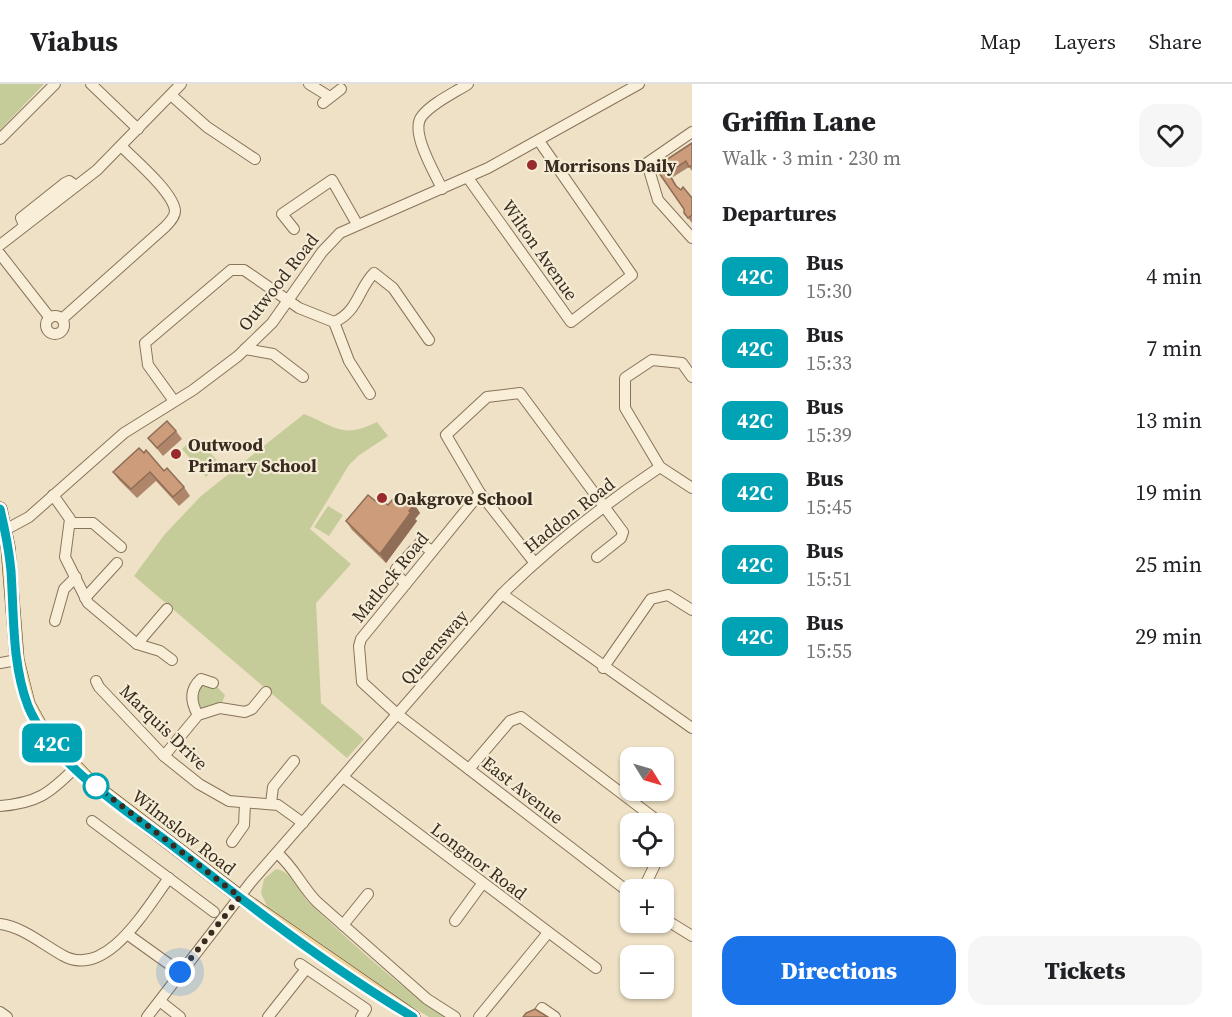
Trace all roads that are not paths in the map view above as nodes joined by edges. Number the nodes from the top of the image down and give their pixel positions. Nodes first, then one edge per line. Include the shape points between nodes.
1 (55, 84) edge
2 (91, 84) edge
3 (181, 84) edge
4 (309, 84) edge
5 (468, 84) edge
6 (639, 84) edge
7 (340, 89) dead end
8 (171, 95) junction
9 (138, 129) junction
10 (692, 132) edge
11 (0, 139) edge
12 (539, 141) junction
13 (121, 146) junction
14 (255, 159) dead end
15 (468, 178) junction
16 (442, 189) junction
17 (357, 224) junction
18 (294, 229) dead end
19 (692, 238) edge
20 (0, 244) edge
21 (0, 254) edge
22 (289, 301) junction
23 (50, 318) junction
24 (62, 319) junction
25 (334, 322) junction
26 (429, 340) dead end
27 (245, 349) junction
28 (303, 377) dead end
29 (692, 377) edge
30 (370, 394) dead end
31 (174, 401) junction
32 (660, 467) junction
33 (692, 488) edge
34 (480, 494) junction
35 (53, 495) junction
36 (602, 506) junction
37 (0, 509) edge
38 (71, 523) junction
39 (5, 530) junction
40 (121, 547) dead end
41 (429, 548) junction
42 (597, 557) dead end
43 (534, 562) junction
44 (117, 563) dead end
45 (76, 577) junction
46 (403, 581) junction
47 (502, 594) junction
48 (86, 598) junction
49 (167, 609) dead end
50 (692, 610) edge
51 (55, 622) dead end
52 (137, 644) junction
53 (17, 660) junction
54 (172, 660) dead end
55 (0, 663) edge
56 (603, 668) junction
57 (96, 681) dead end
58 (213, 683) dead end
59 (266, 692) dead end
60 (397, 714) junction
61 (198, 715) junction
62 (692, 728) edge
63 (164, 756) junction
64 (295, 761) dead end
65 (75, 768) junction
66 (469, 770) junction
67 (343, 777) junction
68 (270, 803) junction
69 (245, 804) junction
70 (0, 806) edge
71 (648, 813) edge
72 (92, 821) dead end
73 (303, 823) junction
74 (232, 842) dead end
75 (277, 853) junction
76 (169, 878) junction
77 (482, 884) junction
78 (620, 885) edge
79 (369, 895) dead end
80 (240, 897) junction
81 (214, 912) dead end
82 (454, 921) dead end
83 (0, 924) edge
84 (343, 925) junction
85 (674, 925) edge
86 (547, 933) junction
87 (127, 934) junction
88 (692, 936) edge
89 (596, 968) dead end
90 (180, 972) junction
91 (161, 1002) junction
92 (0, 1012) edge
93 (363, 1013) edge
94 (7, 1017) edge
95 (147, 1017) edge
96 (180, 1017) edge
97 (268, 1017) edge
98 (413, 1017) edge
99 (455, 1017) edge
100 (479, 1017) edge
101 (536, 1017) edge
102 (555, 1017) edge

1 - 11 street
2 - 9 street
3 - 8 street
4 - 7 street via 326,100
5 - 16 street via 418,120 419,137
6 - 12 street, Outwood Road
8 - 9 street
8 - 14 street via 207,127
9 - 13 street
10 - 19 street via 647,163 658,200
12 - 15 street, Outwood Road
12 - 15 street, Wilton Avenue via 632,275 571,322
13 - 20 street
13 - 24 street via 165,193 174,216
15 - 16 street, Outwood Road
16 - 17 street, Outwood Road
17 - 18 street via 332,180 282,214
17 - 22 street, Outwood Road via 331,240
21 - 23 street
22 - 25 street
22 - 27 street, Outwood Road
22 - 31 street via 244,270 231,270 150,337 145,344 145,358
23 - 24 street
23 - 24 street via 46,326 54,334 62,332
25 - 26 street via 348,315 374,273 393,288
25 - 30 street via 349,361
27 - 28 street via 273,354
27 - 31 street, Outwood Road via 207,381
29 - 32 street via 682,363 652,360 625,378 625,408
31 - 35 street, Outwood Road via 124,433
32 - 33 street
32 - 36 street, Haddon Road
34 - 36 street via 446,435 487,397 520,393
34 - 41 street, Matlock Road
34 - 43 street
35 - 38 street
35 - 39 street, Outwood Road via 24,521
36 - 42 street via 623,535
36 - 43 street, Haddon Road
37 - 39 main road, Wilmslow Road
38 - 40 street via 93,523
38 - 45 street via 65,557
39 - 53 main road, Wilmslow Road
41 - 46 street, Matlock Road
41 - 46 street via 420,543 407,555 395,573
43 - 47 street, Haddon Road
44 - 48 street
45 - 48 street
45 - 51 street via 62,595
46 - 60 street, Matlock Road via 359,646 362,682
47 - 56 street
47 - 60 street, Queensway
48 - 52 street
49 - 52 street
50 - 56 street via 668,595 651,599
52 - 54 street via 160,651
53 - 55 street
53 - 65 main road, Wilmslow Road via 36,721
56 - 62 street
57 - 63 street, Marquis Drive
58 - 61 street via 201,679 194,686 192,702
59 - 61 street via 252,709 242,712 220,708
60 - 66 street, East Avenue
60 - 67 street, Queensway
61 - 63 street
63 - 69 street, Marquis Drive via 214,794
64 - 68 street via 273,787
65 - 70 street via 37,800
65 - 80 main road, Wilmslow Road
66 - 71 street via 510,721 521,717
66 - 78 street, East Avenue
67 - 73 street, Queensway
67 - 77 street, Longnor Road
68 - 69 street, Marquis Drive
68 - 73 street via 289,811
69 - 74 street via 244,825
72 - 76 street
73 - 75 street, Queensway
75 - 80 street, Queensway
75 - 84 street via 308,893
76 - 81 street
76 - 87 street
77 - 82 street
77 - 86 street, Longnor Road
79 - 84 street
80 - 90 street, Queensway
80 - 98 main road, Wilmslow Road
83 - 87 street via 11,925 65,958 82,961 106,955
84 - 99 street via 427,999
85 - 88 street
86 - 89 street, Longnor Road
86 - 100 street
87 - 90 street
90 - 91 street, Queensway
91 - 95 street, Queensway
91 - 96 street
92 - 94 street
93 - 97 street via 303,966
101 - 102 street via 542,1008

